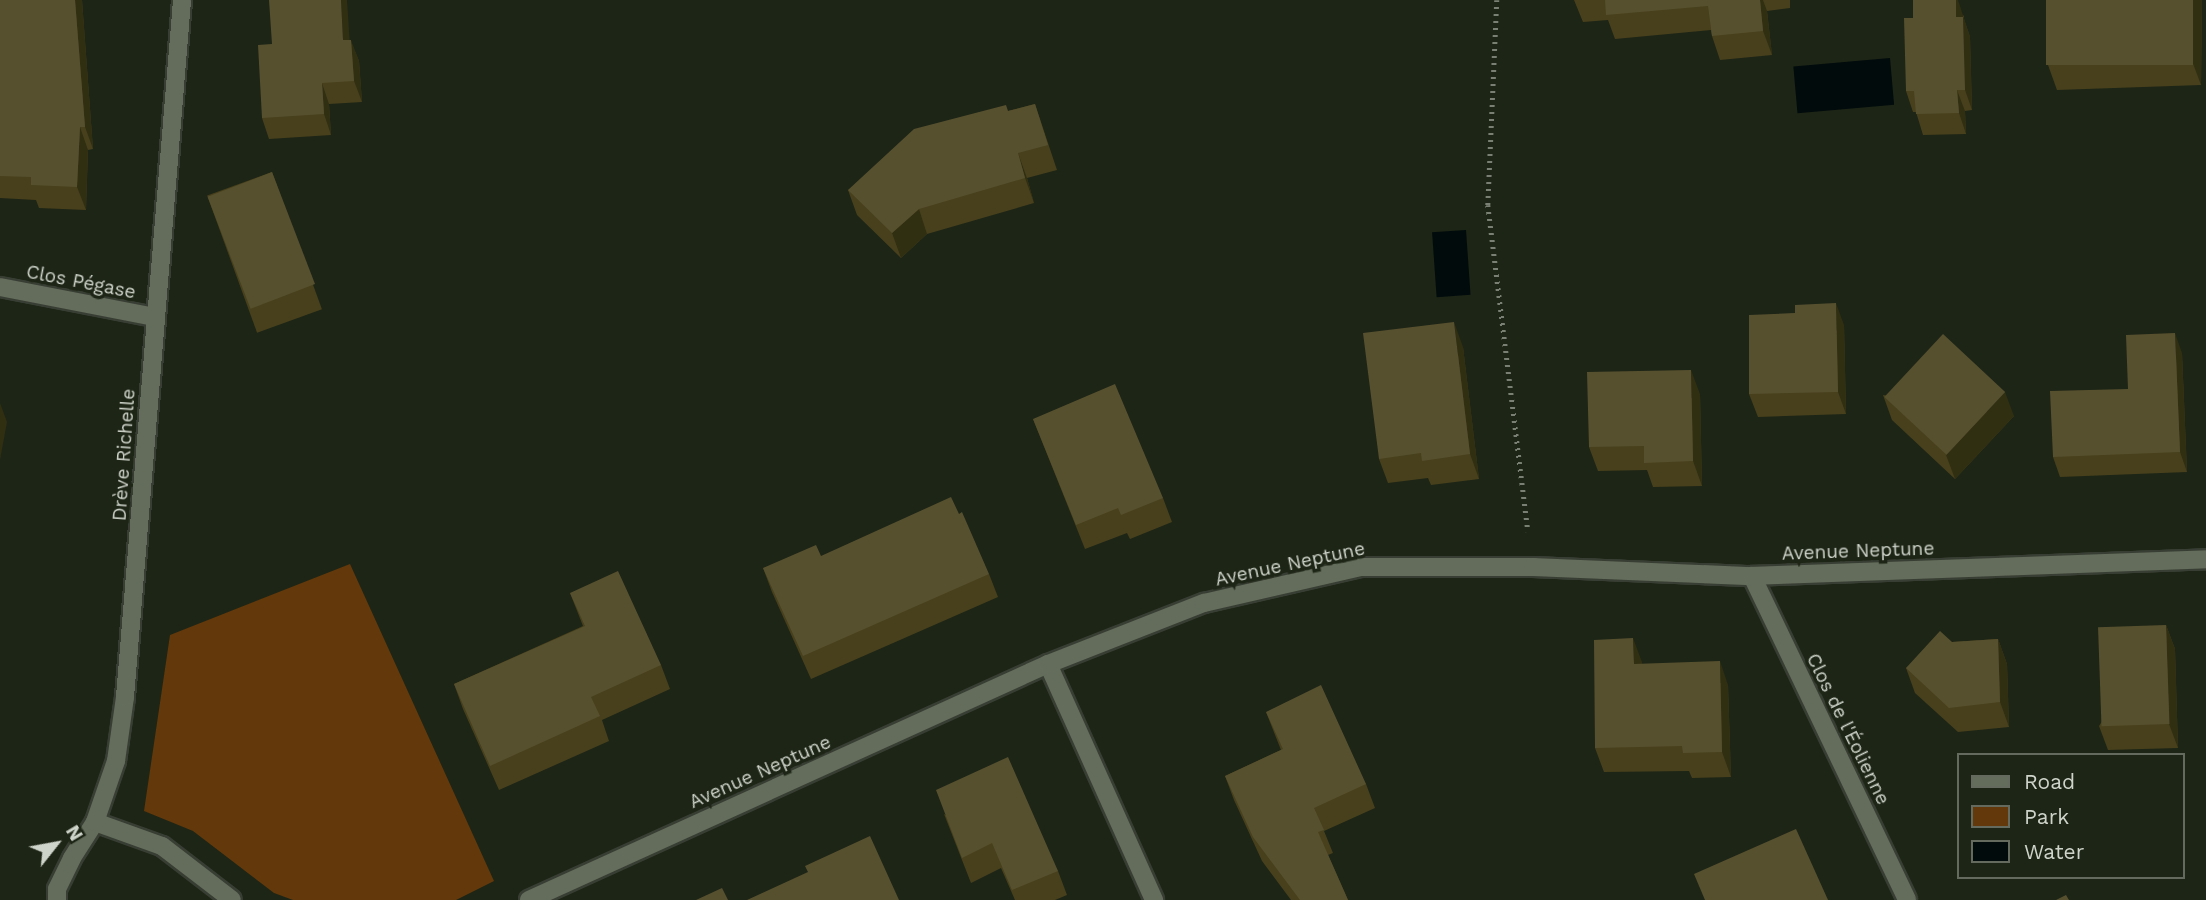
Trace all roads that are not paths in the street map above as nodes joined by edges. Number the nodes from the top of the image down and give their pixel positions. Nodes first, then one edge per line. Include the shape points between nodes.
1 (182, 0) edge
2 (0, 287) edge
3 (154, 317) junction
4 (2206, 559) edge
5 (1752, 576) junction
6 (1048, 664) junction
7 (95, 822) junction
8 (57, 900) edge
9 (232, 900) edge
10 (528, 900) edge
11 (1154, 900) edge
12 (1907, 900) edge

1 - 3 street, Drève Richelle
2 - 3 street, Clos Pégase
3 - 7 street, Drève Richelle via 125,696 116,761
4 - 5 street, Avenue Neptune
5 - 6 street, Avenue Neptune via 1532,567 1361,567 1205,603
5 - 12 street, Clos de l'Éolienne
6 - 10 street, Avenue Neptune
6 - 11 street
7 - 8 street, Drève Richelle via 72,858 57,889
7 - 9 street via 162,846

